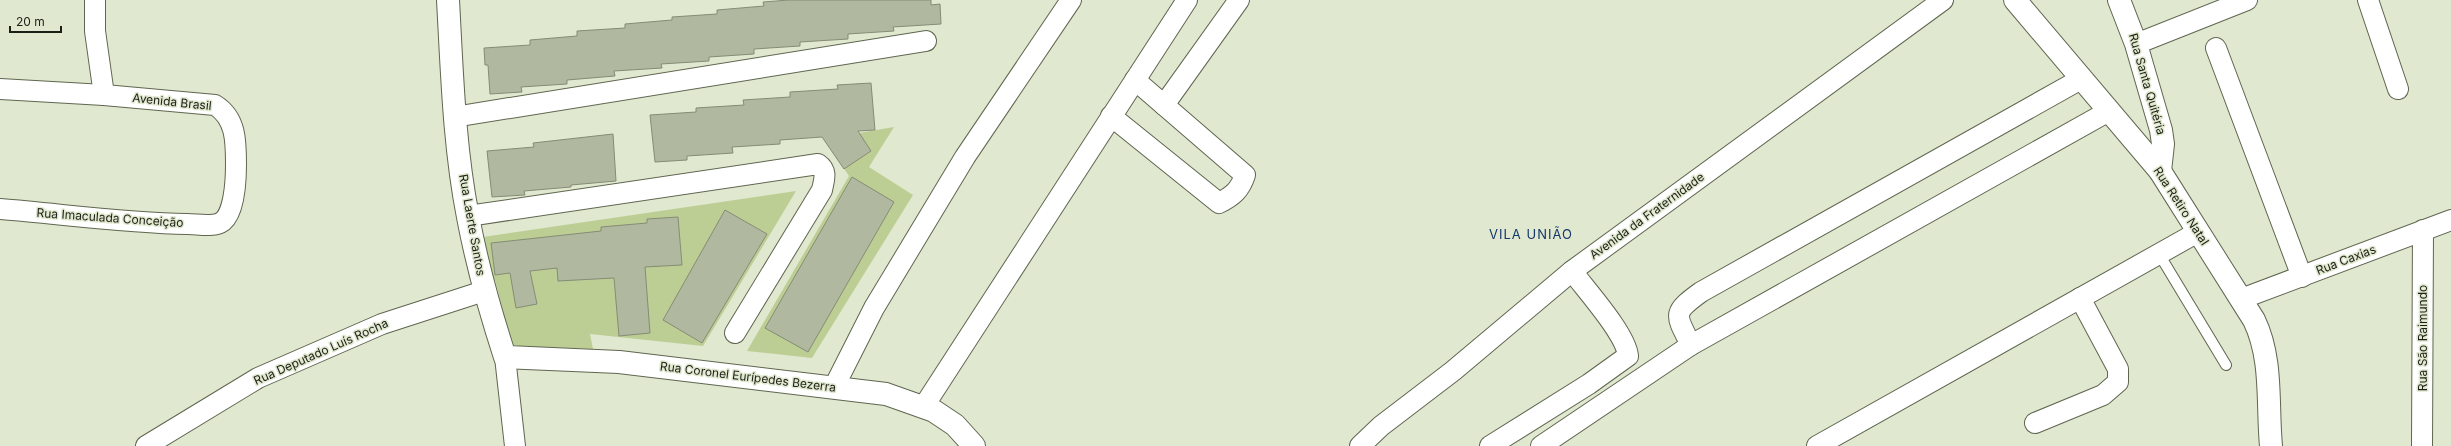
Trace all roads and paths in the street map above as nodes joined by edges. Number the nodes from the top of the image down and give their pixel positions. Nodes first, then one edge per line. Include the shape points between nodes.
1 (95, 0) edge
2 (448, 0) edge
3 (1071, 0) edge
4 (1187, 0) edge
5 (1239, 0) edge
6 (1944, 0) edge
7 (2015, 0) edge
8 (2119, 0) edge
9 (2247, 0) edge
10 (2368, 0) edge
11 (926, 41) dead end
12 (2136, 44) junction
13 (2216, 48) dead end
14 (2081, 79) junction
15 (1135, 80) junction
16 (0, 89) edge
17 (2398, 89) dead end
18 (104, 95) junction
19 (1164, 105) junction
20 (2109, 111) junction
21 (1111, 116) junction
22 (454, 117) junction
23 (2160, 171) junction
24 (0, 209) edge
25 (468, 216) junction
26 (2451, 220) edge
27 (220, 223) joint
28 (2423, 230) junction
29 (2198, 232) junction
30 (2159, 254) junction
31 (1572, 271) junction
32 (2302, 278) junction
33 (484, 291) junction
34 (2080, 298) junction
35 (2241, 299) junction
36 (735, 333) dead end
37 (1691, 345) junction
38 (505, 357) junction
39 (2226, 364) dead end
40 (834, 387) junction
41 (924, 406) junction
42 (2035, 424) dead end
43 (148, 445) edge
44 (515, 446) edge
45 (974, 446) edge
46 (1360, 446) edge
47 (1490, 446) edge
48 (1541, 446) edge
49 (1817, 446) edge
50 (2271, 446) edge
51 (2422, 446) edge

1 - 18 street via 95,30
2 - 22 street, Rua Laerte Santos
3 - 40 street via 965,157 874,308
4 - 15 street
5 - 19 street
6 - 31 street, Avenida da Fraternidade
7 - 14 street, Rua Retiro Natal
8 - 12 street, Rua Santa Quitéria
9 - 12 street
10 - 17 street
11 - 22 street
12 - 23 street, Rua Santa Quitéria via 2161,130 2163,144
13 - 32 street
14 - 20 street, Rua Retiro Natal
14 - 37 street via 1701,292 1682,306 1678,316
15 - 19 street
15 - 21 street
16 - 18 street, Avenida Brasil
18 - 27 street, Avenida Brasil via 215,105 226,112 232,126 236,148 236,178 232,204 227,218
19 - 21 street via 1245,175 1241,188 1232,196 1219,203
20 - 23 street, Rua Retiro Natal
20 - 37 street
21 - 41 street
22 - 25 street, Rua Laerte Santos
23 - 29 street, Rua Retiro Natal
24 - 27 street, Rua Imaculada Conceição via 173,224
25 - 33 street, Rua Laerte Santos
25 - 36 street via 818,164 825,176 822,190
26 - 28 street, Rua Caxias
28 - 32 street, Rua Caxias
28 - 51 street, Rua São Raimundo
29 - 30 street
29 - 35 street, Rua Retiro Natal
30 - 34 street
30 - 39 lane
31 - 46 street, Avenida da Fraternidade via 1453,371 1381,426
31 - 47 street via 1618,334 1627,348 1628,356 1589,384
32 - 35 street, Rua Caxias
33 - 38 street, Rua Laerte Santos
33 - 43 street, Rua Deputado Luís Rocha via 382,324 258,378
34 - 42 street via 2118,369 2118,382 2103,395
34 - 49 street
35 - 50 street, Rua Retiro Natal via 2260,330 2266,354
37 - 48 street
38 - 40 street, Rua Coronel Eurípedes Bezerra via 618,362
38 - 44 street, Rua Laerte Santos
40 - 41 street, Rua Coronel Eurípedes Bezerra via 886,394
41 - 45 street, Rua Coronel Eurípedes Bezerra via 954,426

